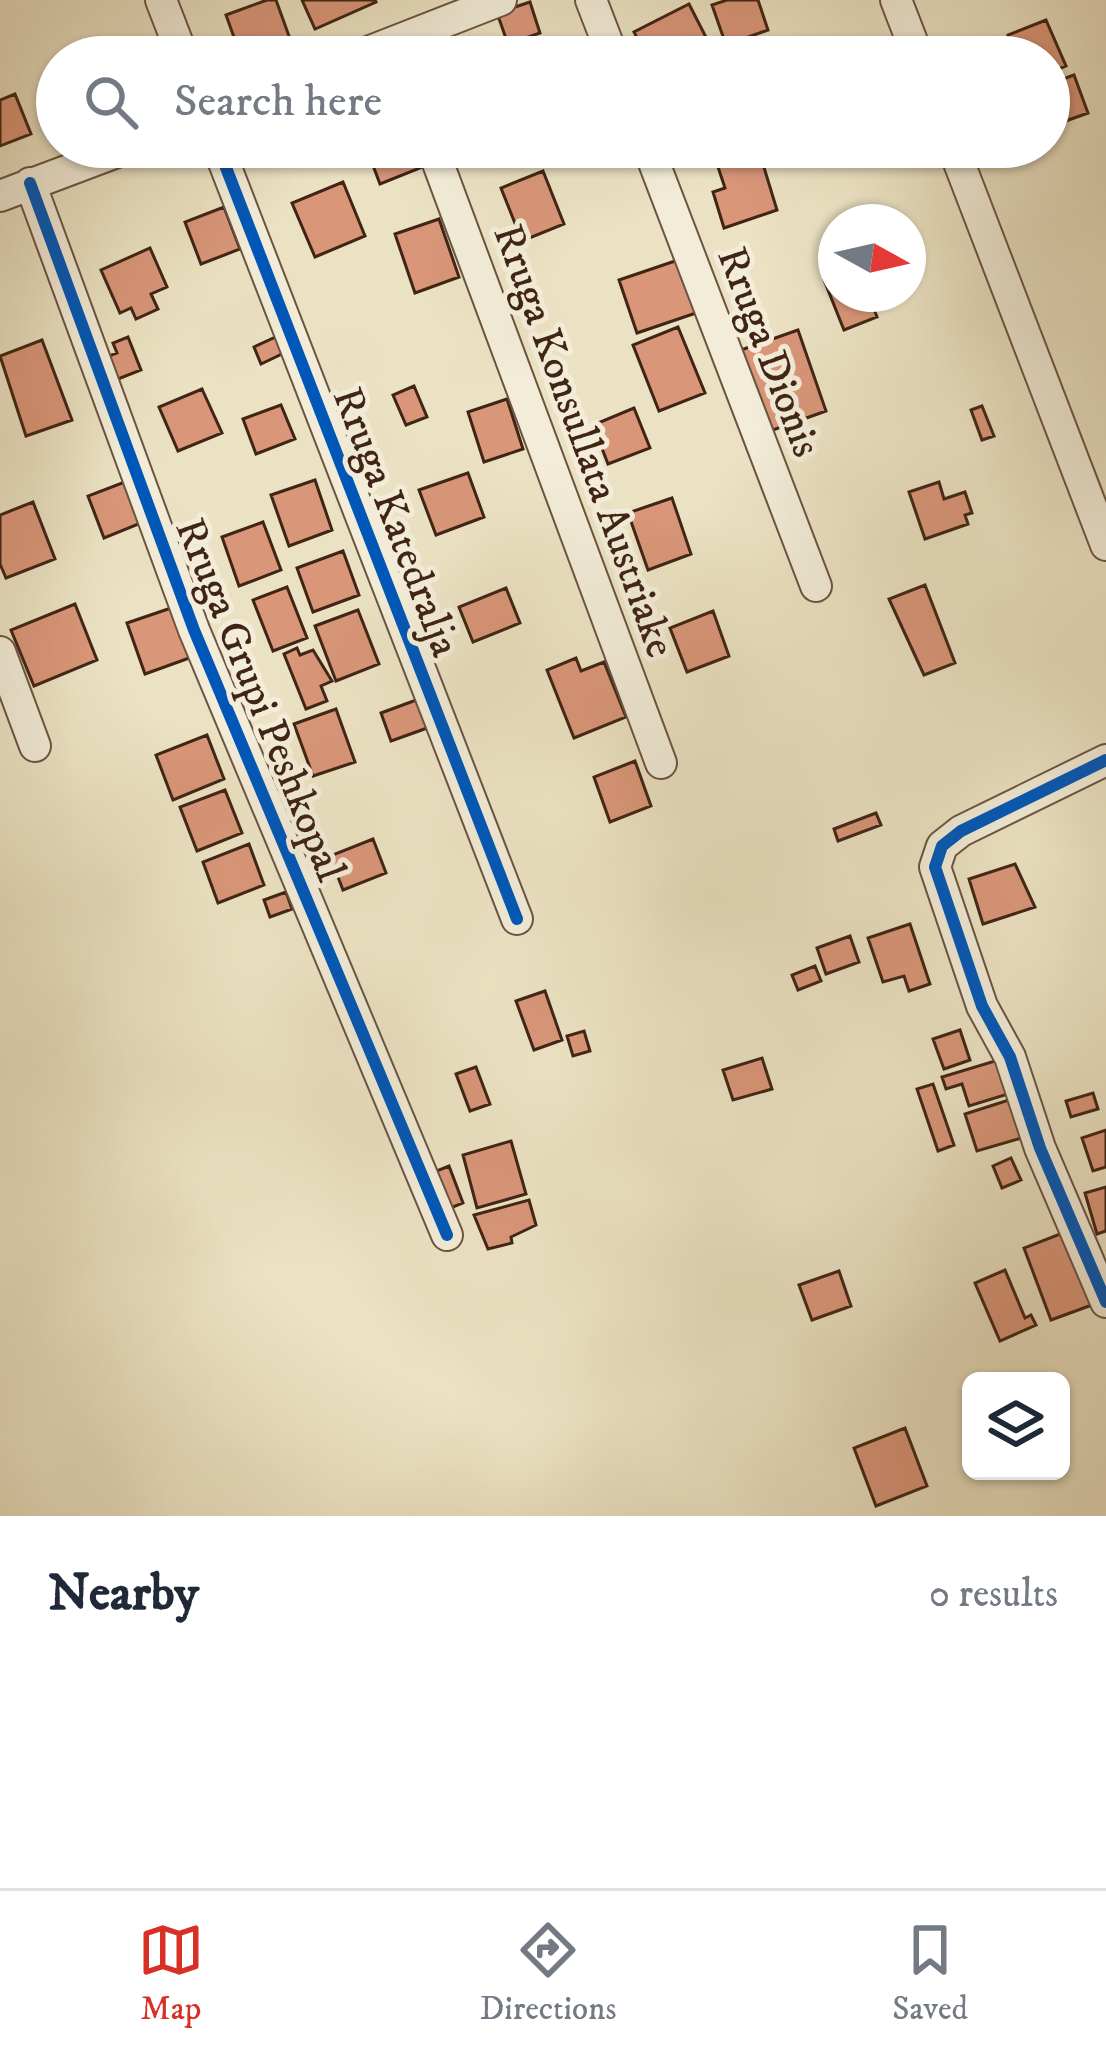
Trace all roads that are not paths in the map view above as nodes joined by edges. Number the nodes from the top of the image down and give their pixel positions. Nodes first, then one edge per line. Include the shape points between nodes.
1 (161, 0) edge
2 (501, 0) edge
3 (592, 0) edge
4 (896, 0) edge
5 (175, 36) edge
6 (424, 36) edge
7 (605, 36) edge
8 (910, 36) edge
9 (72, 168) edge
10 (226, 168) edge
11 (440, 168) edge
12 (656, 168) edge
13 (960, 168) edge
14 (30, 183) junction
15 (0, 196) edge
16 (1106, 545) edge
17 (816, 586) dead end
18 (0, 652) edge
19 (35, 746) dead end
20 (1106, 760) edge
21 (661, 763) dead end
22 (518, 920) dead end
23 (448, 1234) dead end
24 (1106, 1302) edge

1 - 5 street
2 - 6 street
3 - 7 street
4 - 8 street
9 - 14 street
10 - 22 street, Rruga Katedralja
11 - 21 street, Rruga Konsullata Austriake
12 - 17 street, Rruga Dionis
13 - 16 street
14 - 15 street
14 - 23 street, Rruga Grupi Peshkopal via 194,630
18 - 19 street
20 - 24 street via 961,831 942,845 935,867 982,1006 1010,1057

